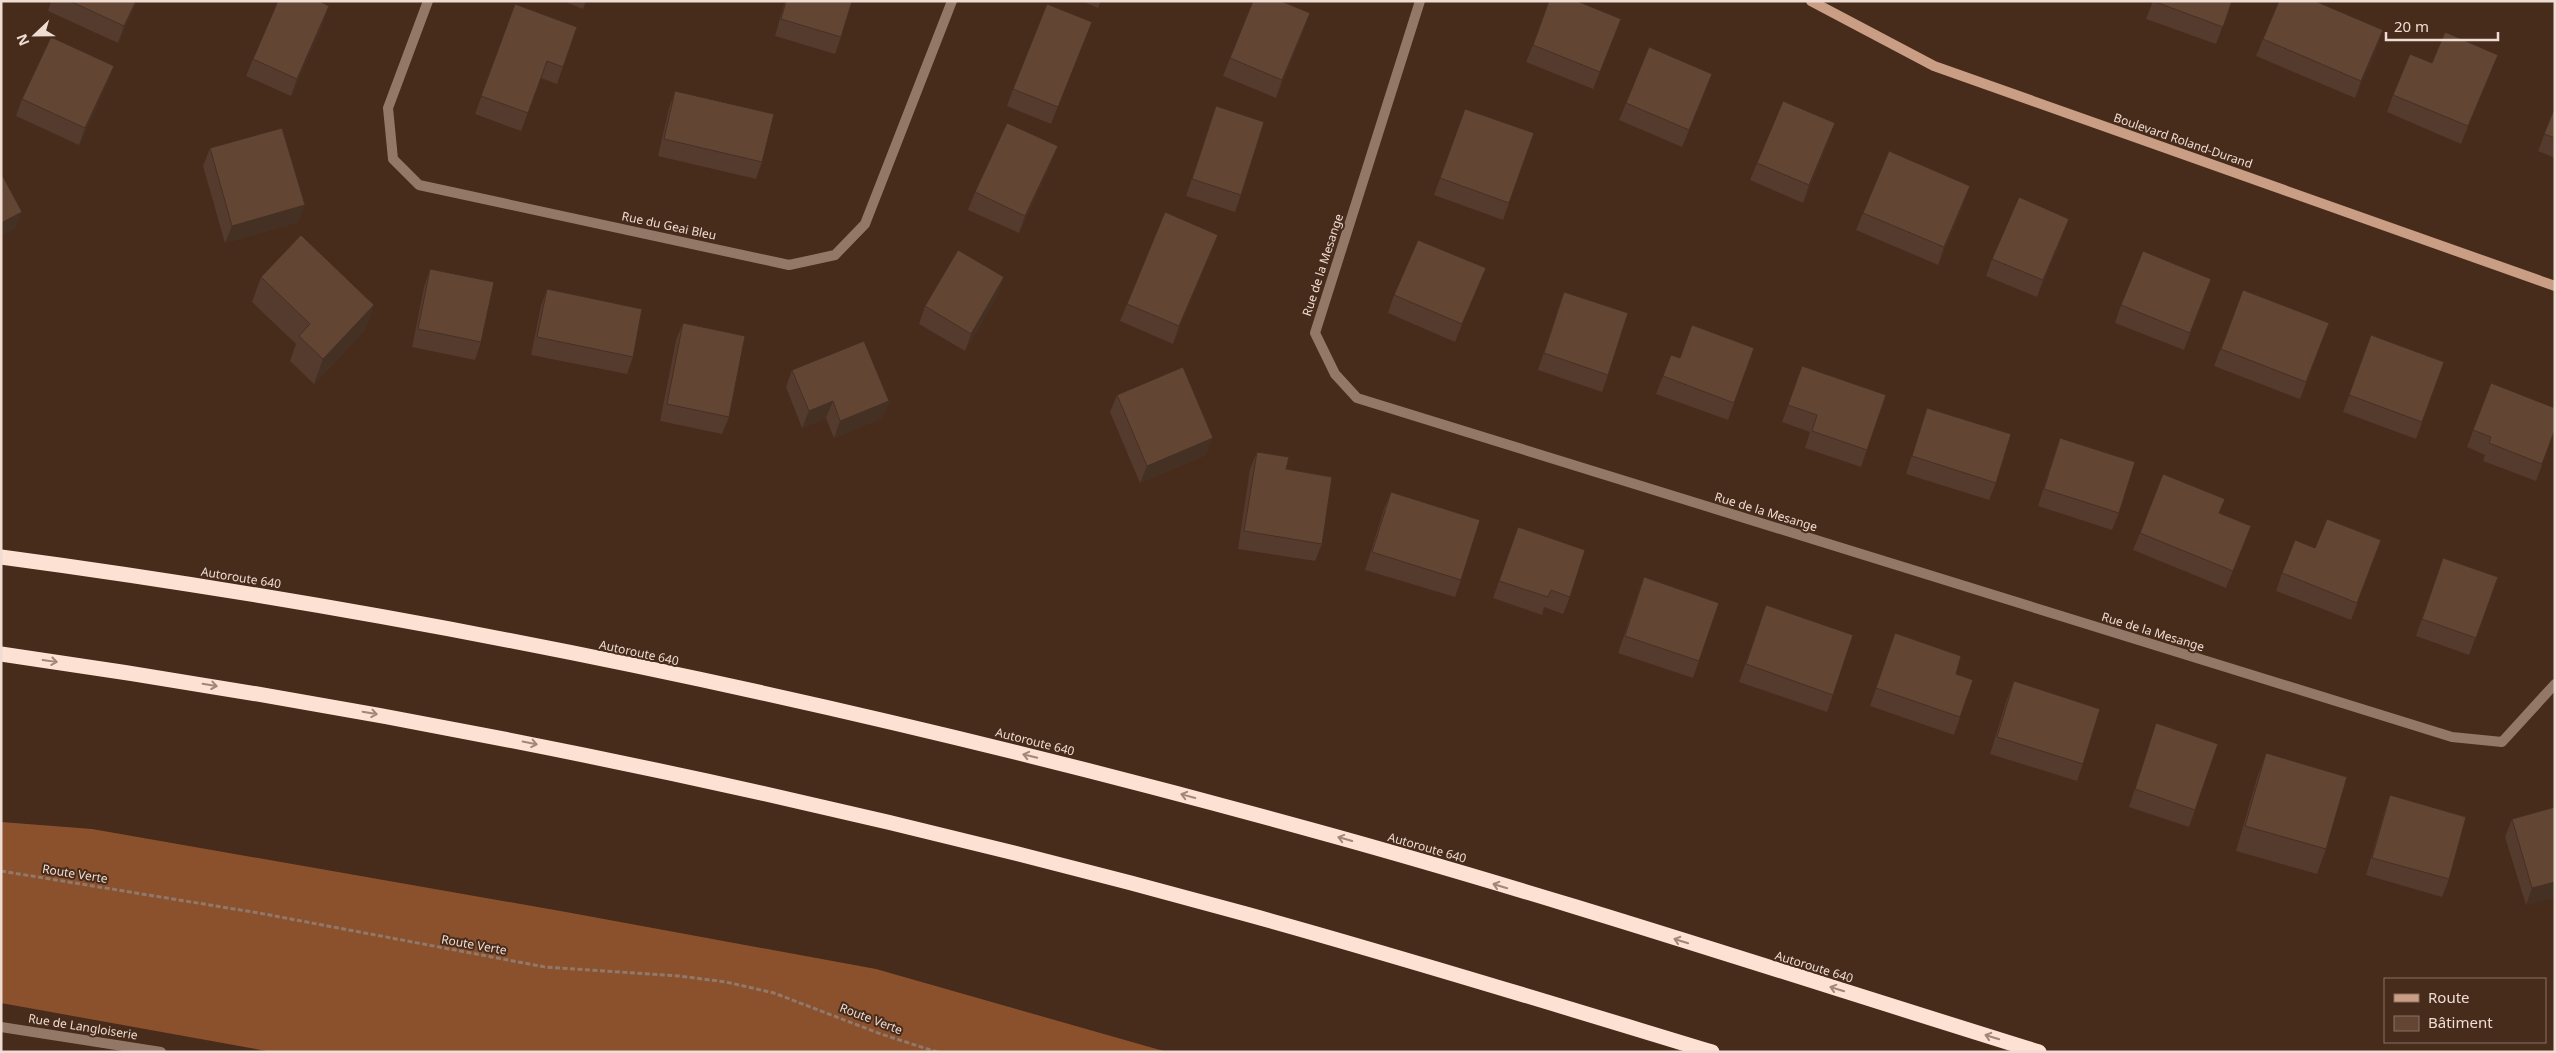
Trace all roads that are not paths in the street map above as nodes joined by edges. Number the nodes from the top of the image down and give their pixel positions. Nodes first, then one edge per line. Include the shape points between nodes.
1 (428, 1) edge
2 (952, 1) edge
3 (1420, 1) edge
4 (1812, 1) edge
5 (2555, 286) edge
6 (1, 557) edge
7 (1, 654) edge
8 (2555, 684) edge
9 (1, 1027) edge
10 (161, 1052) edge
11 (1712, 1052) edge
12 (2039, 1052) edge

1 - 2 street, Rue du Geai Bleu via 388,108 393,159 419,185 789,264 835,255 865,224
3 - 8 street, Rue de la Mesange via 1315,334 1335,374 1357,398 2452,737 2502,742
4 - 5 street, Boulevard Roland-Durand via 1934,66
12 -> 6 highway, Autoroute 640 via 1316,831 962,738 408,622
7 -> 11 highway via 242,690 466,731 664,771 869,818 1253,915
9 - 10 street, Rue de Langloiserie

